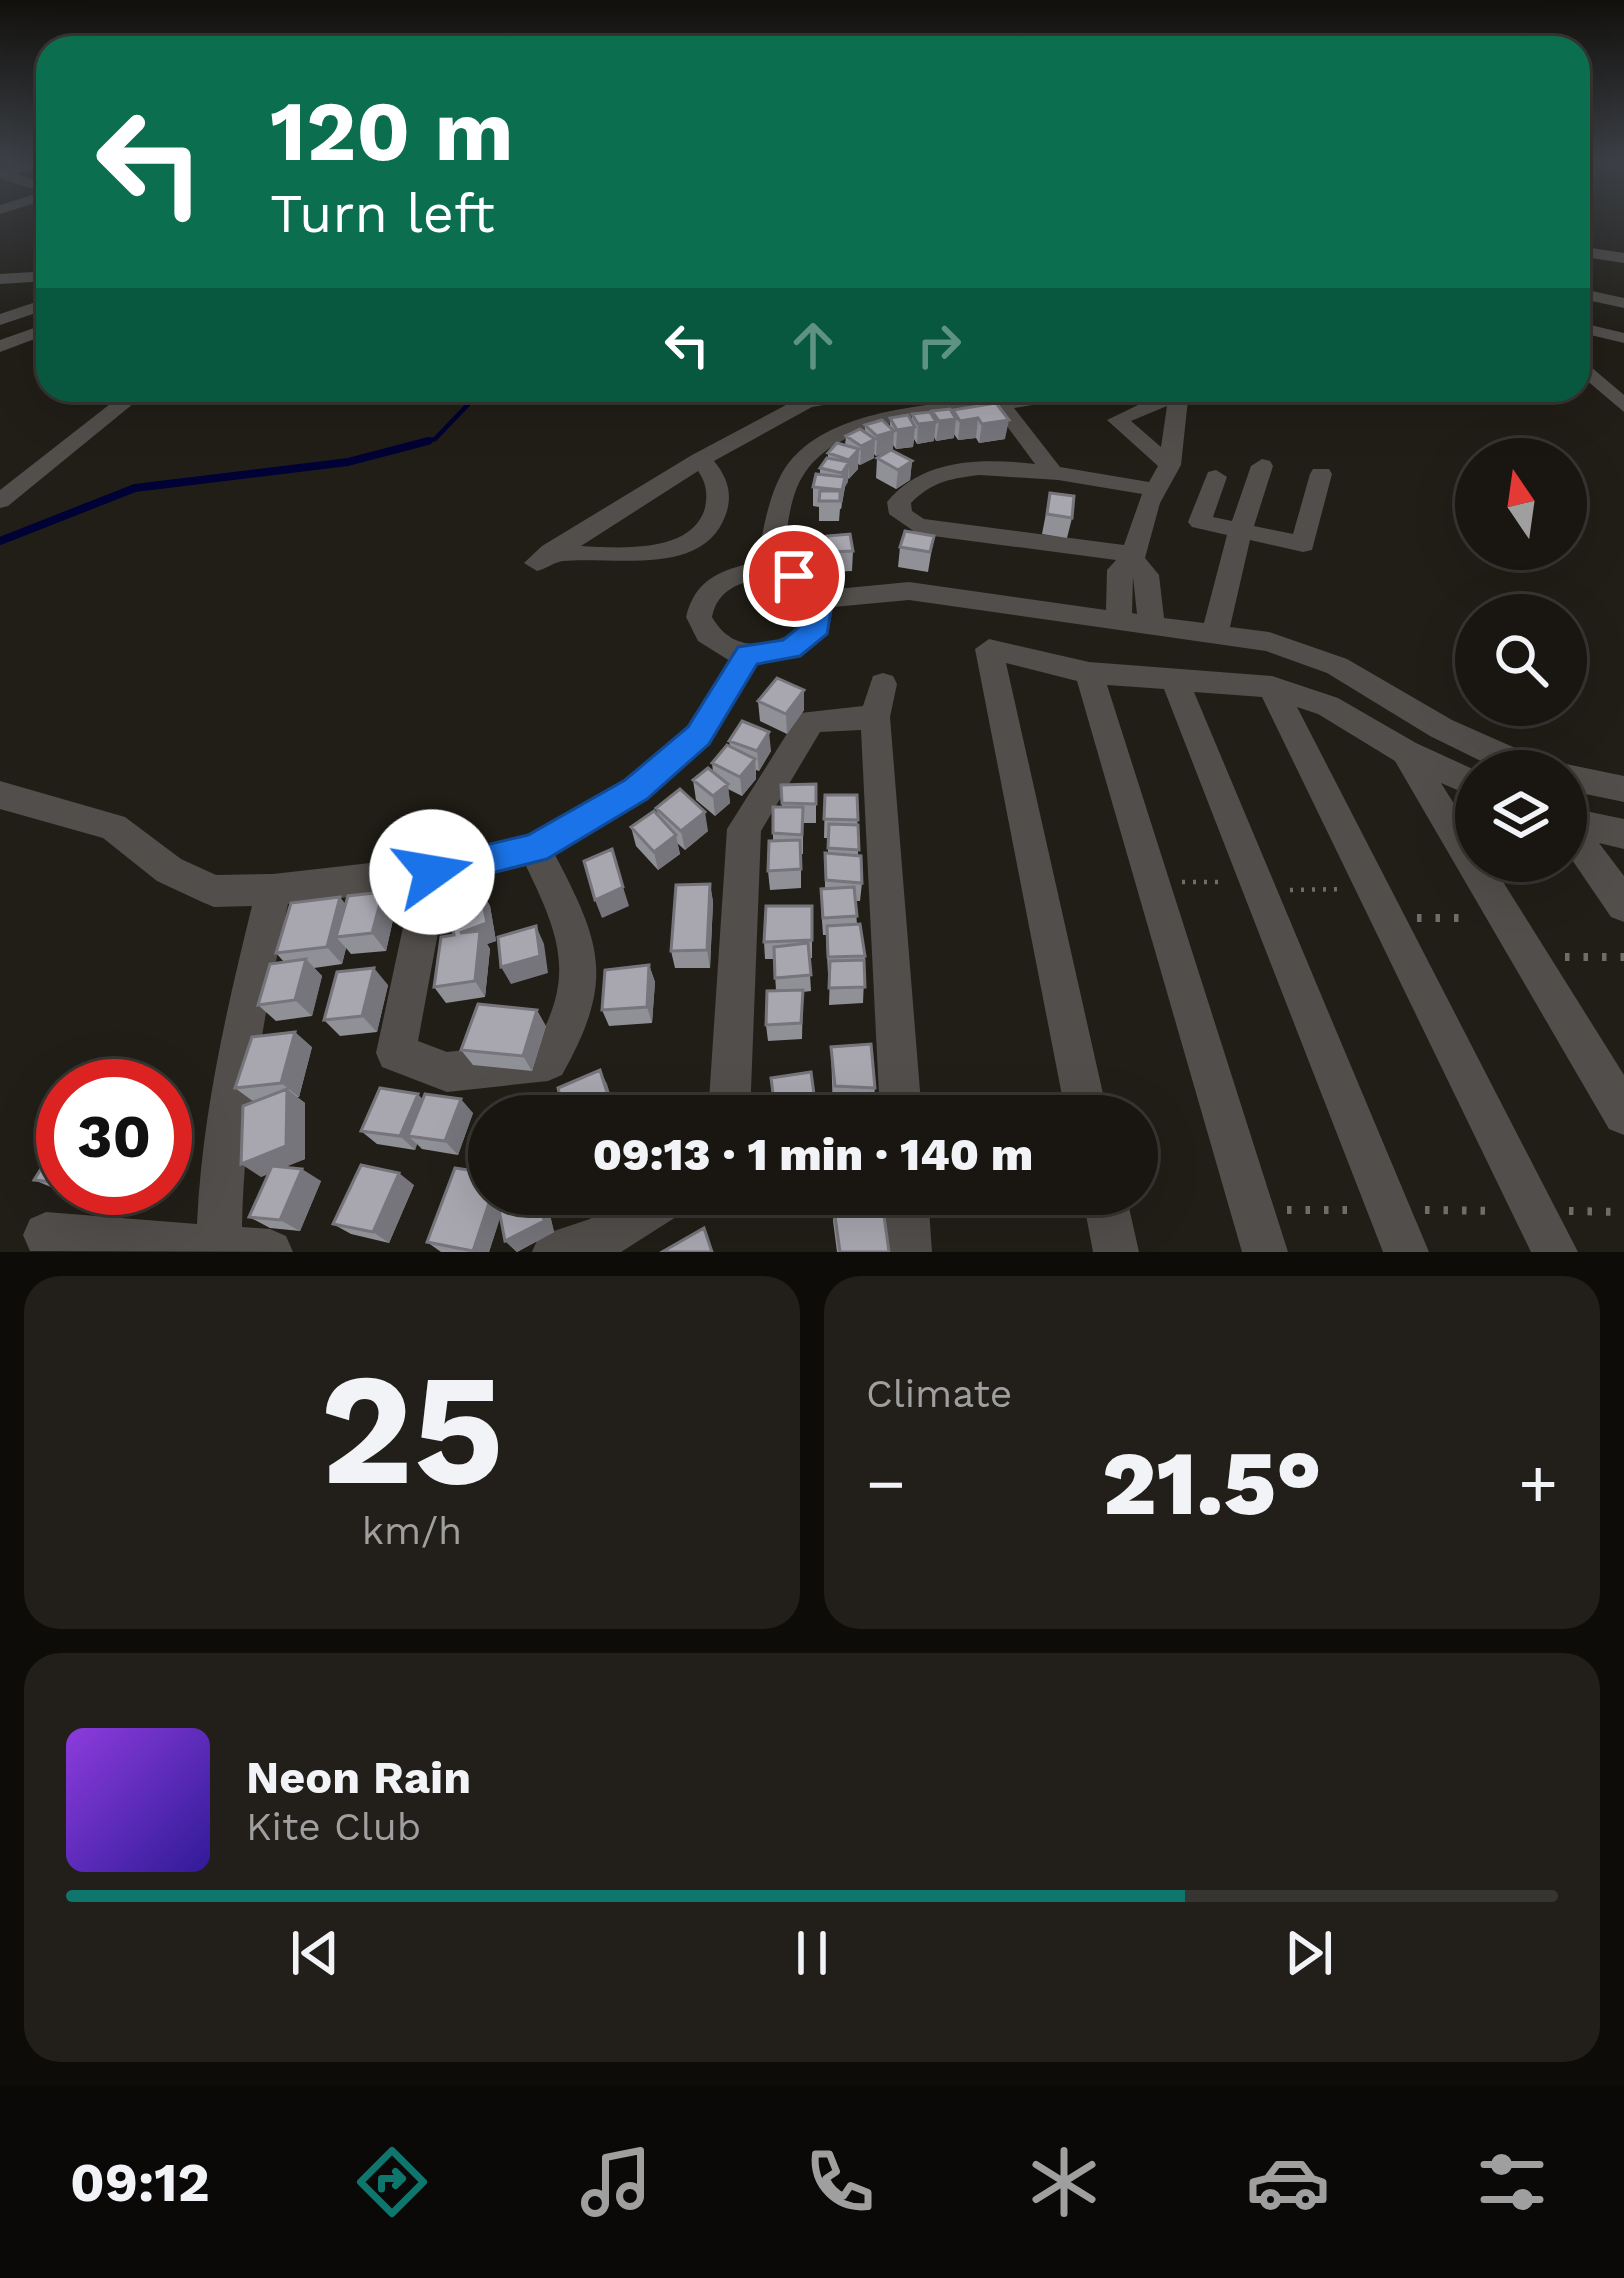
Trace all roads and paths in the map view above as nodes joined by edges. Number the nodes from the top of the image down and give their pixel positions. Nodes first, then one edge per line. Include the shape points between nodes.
1 (1590, 253) edge
2 (1598, 254) junction
3 (1624, 258) edge
4 (1624, 273) edge
5 (36, 277) edge
6 (0, 279) edge
7 (1590, 293) edge
8 (36, 301) edge
9 (0, 302) edge
10 (1624, 303) edge
11 (36, 306) edge
12 (0, 320) edge
13 (1590, 329) edge
14 (36, 332) edge
15 (1624, 338) edge
16 (0, 346) edge
17 (1590, 373) edge
18 (125, 402) edge
19 (804, 402) edge
20 (971, 402) edge
21 (1000, 402) edge
22 (1157, 402) edge
23 (1178, 402) edge
24 (1624, 406) edge
25 (700, 460) junction
26 (1170, 465) junction
27 (1262, 466) dead end
28 (1053, 473) junction
29 (1321, 474) dead end
30 (1216, 477) dead end
31 (1156, 490) junction
32 (0, 500) edge
33 (1241, 534) junction
34 (1133, 557) junction
35 (768, 569) junction
36 (820, 598) junction
37 (1119, 621) junction
38 (1152, 626) junction
39 (1215, 634) junction
40 (748, 655) junction
41 (1089, 673) junction
42 (1174, 680) junction
43 (1272, 687) junction
44 (1487, 750) edge
45 (1406, 752) junction
46 (1455, 775) edge
47 (1587, 781) edge
48 (1624, 789) edge
49 (0, 795) edge
50 (1587, 827) edge
51 (1624, 834) edge
52 (535, 849) junction
53 (1587, 853) edge
54 (432, 872) junction
55 (1152, 882) junction
56 (1258, 886) junction
57 (272, 890) junction
58 (1380, 904) junction
59 (1624, 905) edge
60 (1506, 918) junction
61 (1529, 957) junction
62 (1624, 957) edge
63 (730, 1095) edge
64 (900, 1095) edge
65 (1083, 1095) edge
66 (1624, 1114) edge
67 (1252, 1209) junction
68 (1389, 1210) junction
69 (1534, 1211) junction
70 (1624, 1211) edge
71 (638, 1215) edge
72 (907, 1215) edge
73 (1108, 1215) edge
74 (46, 1235) dead end
75 (219, 1250) edge
76 (269, 1252) edge
77 (555, 1252) edge
78 (909, 1252) edge
79 (1116, 1252) edge
80 (1264, 1252) edge
81 (1406, 1252) edge
82 (1555, 1252) edge

1 - 2 street
2 - 3 street
2 - 4 street
5 - 6 street
7 - 10 street
8 - 9 street
11 - 12 street
13 - 15 street
14 - 16 street
17 - 24 street
18 - 32 street
19 - 25 street
20 - 35 street via 864,423 826,440 785,490
21 - 28 street
22 - 26 street via 1118,420
23 - 26 street
25 - 25 street via 720,488 714,522 695,541 674,550 544,558
26 - 31 street
27 - 33 street
28 - 31 street
28 - 34 street via 976,469 922,478 903,494 902,514 918,526
29 - 33 street via 1303,544
30 - 33 street via 1200,522
31 - 34 street
33 - 39 street
34 - 37 street via 1120,569
34 - 38 street via 1146,575
35 - 36 street via 794,576
35 - 40 street via 720,581 700,604 703,631
36 - 37 street via 909,591
36 - 40 street via 822,613 807,639
37 - 38 street
38 - 39 street
39 - 44 street via 1269,642 1336,666
40 - 52 street via 698,735 636,790
41 - 42 street
41 - 55 street
41 - 65 street via 989,650
42 - 43 street
42 - 56 street
43 - 45 street via 1328,706
43 - 58 street
45 - 46 street
45 - 60 street
47 - 48 street
49 - 57 street via 113,827 214,891
50 - 51 street
52 - 54 street
52 - 54 street via 578,933 572,1024 548,1060 447,1072 396,1053
53 - 59 street
54 - 57 street
55 - 56 path
55 - 67 street
56 - 58 path
56 - 68 street
57 - 75 street via 222,1152
58 - 60 path
58 - 69 street
60 - 61 street
61 - 62 path
61 - 66 street
63 - 64 street via 744,829 811,721 879,700
67 - 68 path
67 - 80 street
68 - 69 path
68 - 81 street
69 - 70 path
69 - 82 street
71 - 77 street via 600,1239
72 - 78 street
73 - 79 street
74 - 75 street
75 - 76 street

